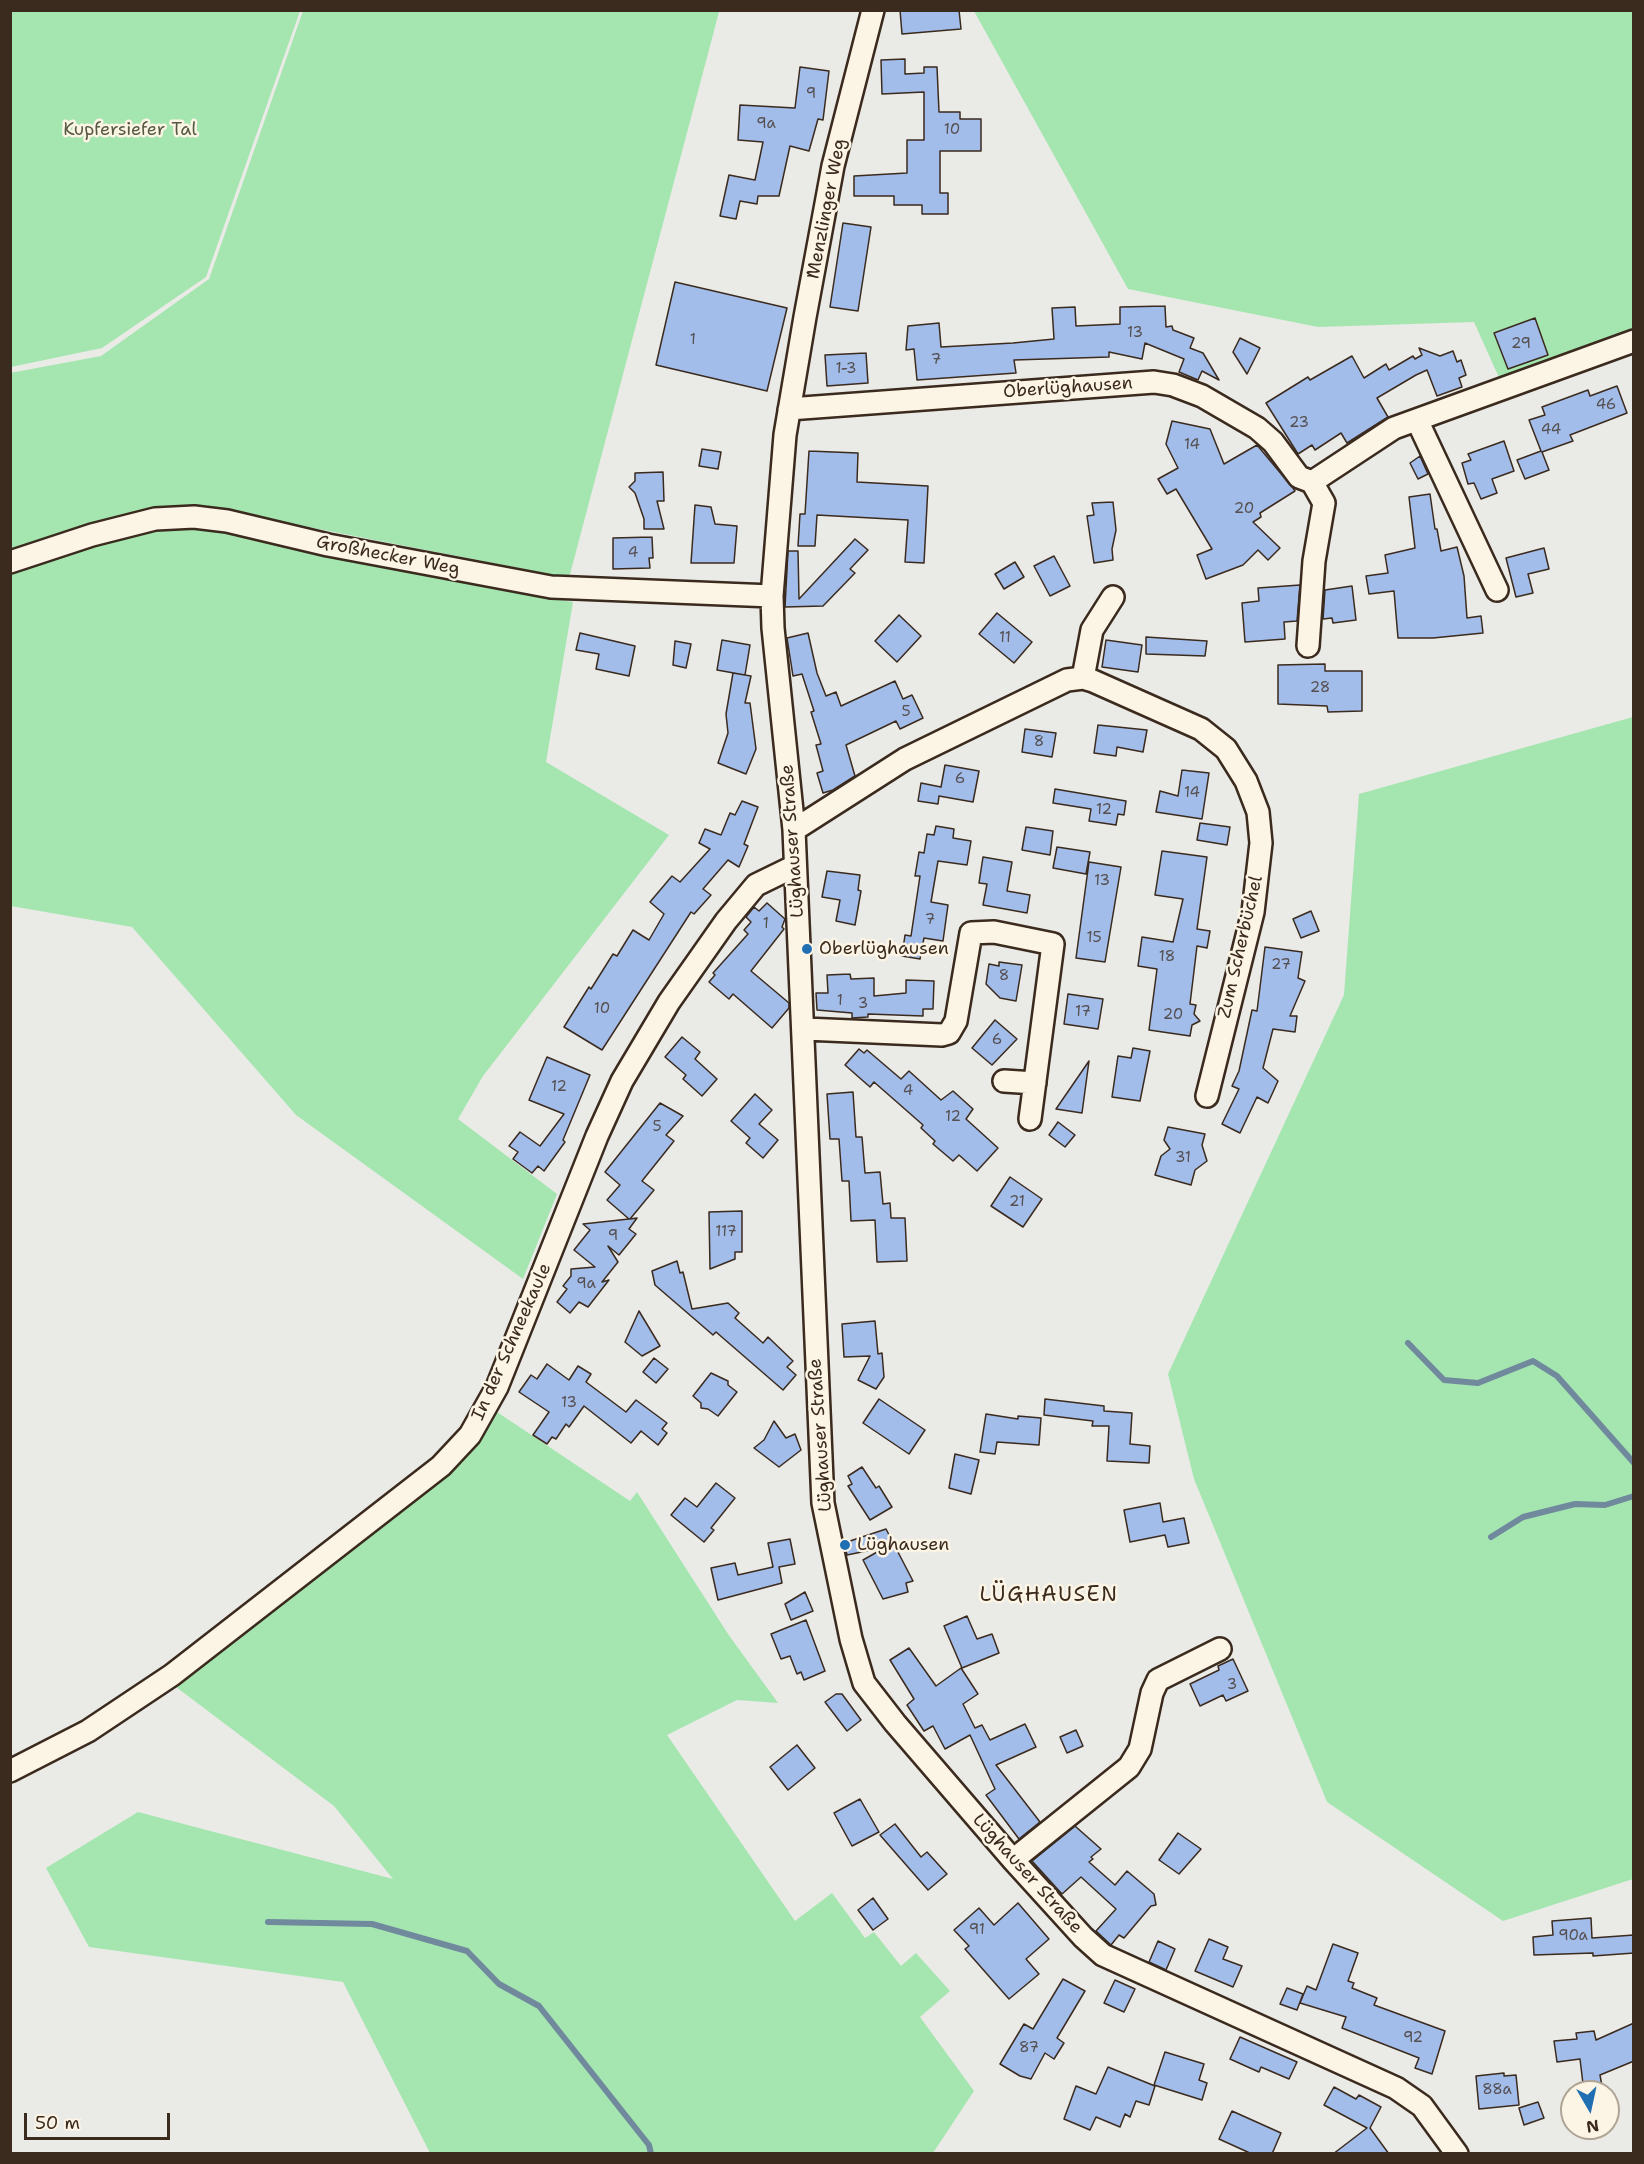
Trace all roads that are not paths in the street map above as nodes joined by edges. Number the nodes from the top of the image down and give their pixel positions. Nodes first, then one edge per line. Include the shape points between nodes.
1 (873, 10) edge
2 (1634, 341) edge
3 (789, 409) junction
4 (1417, 420) junction
5 (1312, 482) junction
6 (10, 562) edge
7 (1497, 590) dead end
8 (772, 596) junction
9 (1113, 597) dead end
10 (1308, 646) dead end
11 (1083, 678) junction
12 (794, 830) junction
13 (795, 866) junction
14 (805, 1029) junction
15 (1004, 1081) dead end
16 (1035, 1083) junction
17 (1207, 1096) dead end
18 (1030, 1119) dead end
19 (1220, 1649) dead end
20 (10, 1771) edge
21 (1013, 1860) junction
22 (1457, 2154) edge

1 - 3 street, Menzlinger Weg via 833,166
2 - 4 street
3 - 5 street, Oberlüghausen via 1154,382 1202,396 1257,428 1273,442 1299,477
3 - 8 street, Lüghauser Straße
4 - 5 street via 1394,428
4 - 7 street
5 - 10 street, Oberlüghausen via 1324,503 1314,561
6 - 8 street, Großhecker Weg via 155,519 194,517 550,587
8 - 12 street, Lüghauser Straße
9 - 11 street via 1092,630
11 - 12 street via 1067,680 906,759
11 - 17 street, Zum Scherbüchel via 1201,729 1226,750 1246,781 1258,812 1261,843 1257,889
12 - 13 street, Lüghauser Straße
13 - 14 street, Lüghauser Straße
13 - 20 street, In der Schneekaule via 756,885 726,921 669,1002 622,1081 497,1387 470,1435 441,1466 172,1675 88,1731
14 - 16 street via 949,1033 956,1021 971,933 1031,938 1053,944
14 - 21 street, Lüghauser Straße via 823,1503 851,1639 864,1683
15 - 16 street
16 - 18 street
19 - 21 street via 1158,1680 1140,1749 1130,1767
21 - 22 street, Lüghauser Straße via 1103,1955 1396,2088 1422,2106

